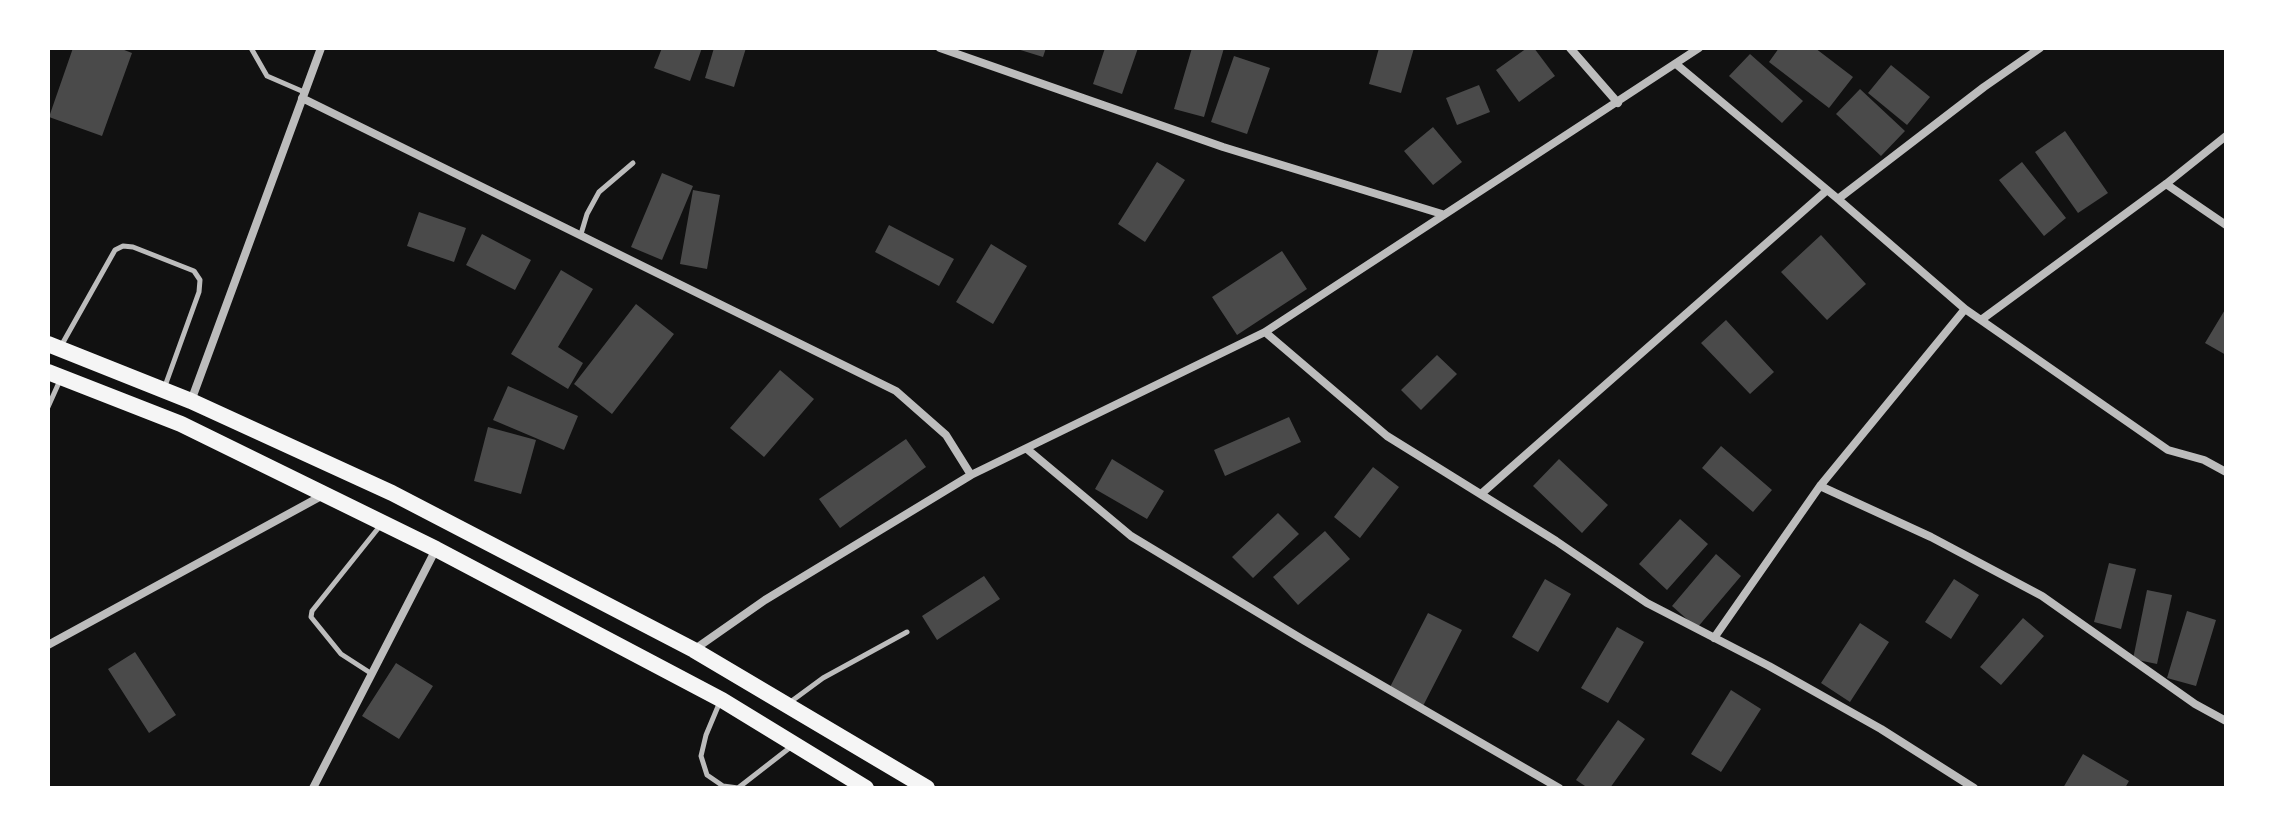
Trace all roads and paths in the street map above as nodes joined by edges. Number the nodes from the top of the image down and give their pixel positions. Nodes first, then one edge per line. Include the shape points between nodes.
1 (251, 48) edge
2 (321, 48) edge
3 (940, 48) edge
4 (1570, 48) edge
5 (1699, 48) edge
6 (2040, 48) edge
7 (1676, 64) junction
8 (303, 95) junction
9 (1618, 103) junction
10 (2226, 136) edge
11 (633, 163) dead end
12 (2166, 184) junction
13 (1826, 191) junction
14 (1838, 199) junction
15 (1442, 214) junction
16 (2226, 225) edge
17 (581, 234) junction
18 (1965, 309) junction
19 (1981, 320) junction
20 (1265, 332) junction
21 (54, 346) edge
22 (55, 375) edge
23 (163, 390) junction
24 (191, 401) junction
25 (48, 407) edge
26 (1027, 449) junction
27 (2226, 472) edge
28 (971, 475) junction
29 (1820, 486) junction
30 (325, 494) junction
31 (1481, 494) junction
32 (383, 523) junction
33 (436, 549) junction
34 (907, 632) dead end
35 (1714, 638) junction
36 (48, 645) edge
37 (694, 650) junction
38 (372, 674) junction
39 (722, 700) junction
40 (788, 703) junction
41 (2226, 721) edge
42 (794, 744) junction
43 (860, 787) edge
44 (313, 788) edge
45 (927, 788) edge
46 (1559, 788) edge
47 (1974, 788) edge

1 - 8 lane via 267,76
2 - 8 street
3 - 15 street via 1223,147
4 - 9 street
5 - 7 street
6 - 14 street
7 - 9 street
7 - 13 street
8 - 17 street
8 - 24 street
9 - 15 street
10 - 12 street
11 - 17 lane via 599,192
12 - 16 street
12 - 19 street
13 - 14 street
13 - 31 street
14 - 18 street
15 - 20 street
17 - 28 street via 896,391 946,435
18 - 19 street
18 - 29 street
19 - 27 street via 2168,450
20 - 26 street
20 - 31 street via 1387,436
21 - 23 highway
21 - 23 lane via 115,250 133,247 194,271 199,292
22 - 25 lane
22 - 30 highway via 181,424
23 - 24 highway
24 - 37 highway via 392,493
26 - 28 street
26 - 46 street via 1131,536
28 - 37 street via 765,600
29 - 35 street
29 - 41 street via 2042,596
30 - 32 highway
30 - 36 street
31 - 35 street via 1647,603
32 - 33 highway
32 - 38 lane via 311,617 341,654
33 - 38 street
33 - 39 highway
34 - 40 lane
35 - 47 street via 1881,729
37 - 40 highway
38 - 44 street
39 - 42 highway
39 - 42 lane via 701,756 707,775 723,786 738,788
40 - 45 highway
42 - 43 highway

